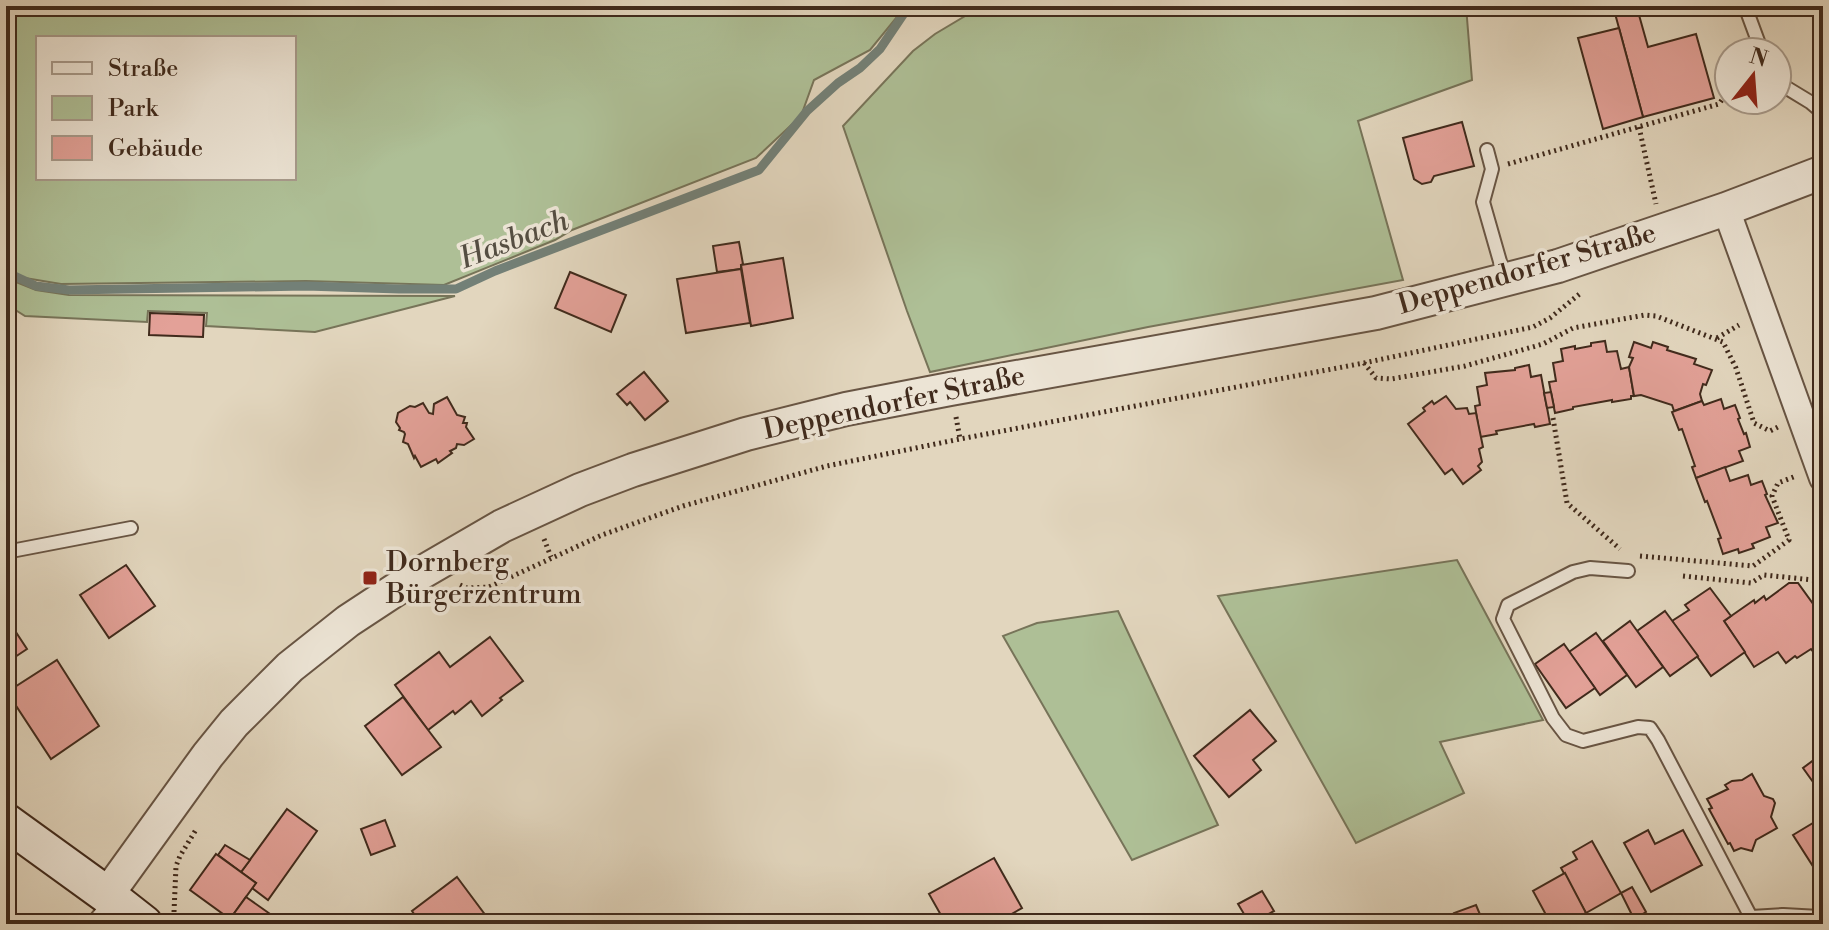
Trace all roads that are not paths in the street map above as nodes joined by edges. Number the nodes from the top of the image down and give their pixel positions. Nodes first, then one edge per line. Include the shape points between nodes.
1 (1745, 6) edge
2 (1756, 36) edge
3 (1793, 92) edge
4 (1823, 113) edge
5 (1487, 150) dead end
6 (1823, 172) edge
7 (1726, 209) junction
8 (1505, 279) junction
9 (1823, 478) edge
10 (131, 528) dead end
11 (6, 552) edge
12 (1628, 571) dead end
13 (6, 822) edge
14 (118, 911) edge
15 (1753, 924) edge
16 (1819, 924) edge

1 - 2 lane
3 - 4 lane
5 - 8 lane via 1492,169 1483,202
6 - 7 street, Deppendorfer Straße
7 - 8 street, Deppendorfer Straße
7 - 9 street
8 - 14 street, Deppendorfer Straße via 1376,313 846,409 746,434 580,490 502,526 421,573 314,647 261,695 208,755
10 - 11 lane
12 - 15 lane via 1573,572 1508,605 1503,619 1566,735 1583,741 1650,728
13 - 14 main road
15 - 16 street

